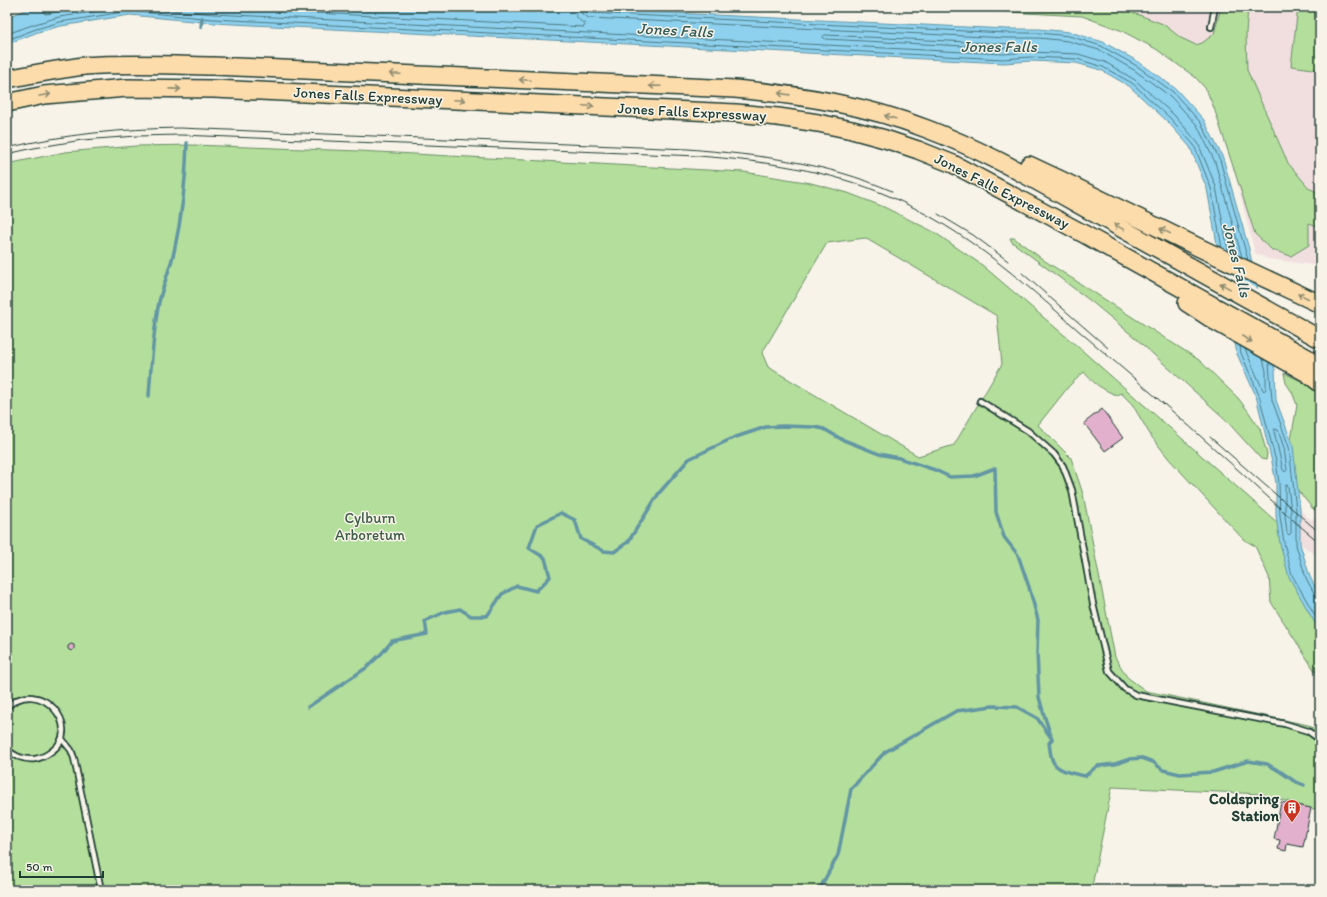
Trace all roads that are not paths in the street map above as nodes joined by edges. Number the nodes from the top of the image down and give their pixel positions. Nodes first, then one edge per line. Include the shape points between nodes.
1 (1215, 7) edge
2 (1211, 27) dead end
3 (7, 79) edge
4 (7, 103) edge
5 (927, 129) junction
6 (1320, 304) edge
7 (1211, 312) junction
8 (1320, 339) edge
9 (1320, 366) edge
10 (1320, 384) edge
11 (980, 401) dead end
12 (7, 707) edge
13 (62, 739) junction
14 (1320, 740) edge
15 (8, 752) edge
16 (101, 890) edge

1 - 2 lane
5 -> 3 highway, Jones Falls Expressway via 859,107 780,93 728,89 135,64 78,67
4 -> 7 highway, Jones Falls Expressway via 44,95 120,88 214,89 736,113 818,123 885,139 953,164 1084,234
6 -> 5 highway via 1062,180 992,150
8 -> 5 highway, Jones Falls Expressway via 990,156
7 - 9 highway via 1289,348
7 -> 10 highway via 1307,373
11 - 14 lane via 1028,431 1054,454 1063,466 1072,490 1093,604 1109,671 1125,690 1136,695 1285,724 1308,731
12 - 13 lane via 23,697 41,699 49,703 60,718 63,728
13 - 15 lane via 56,748 39,758 29,760
13 - 16 lane via 74,758

